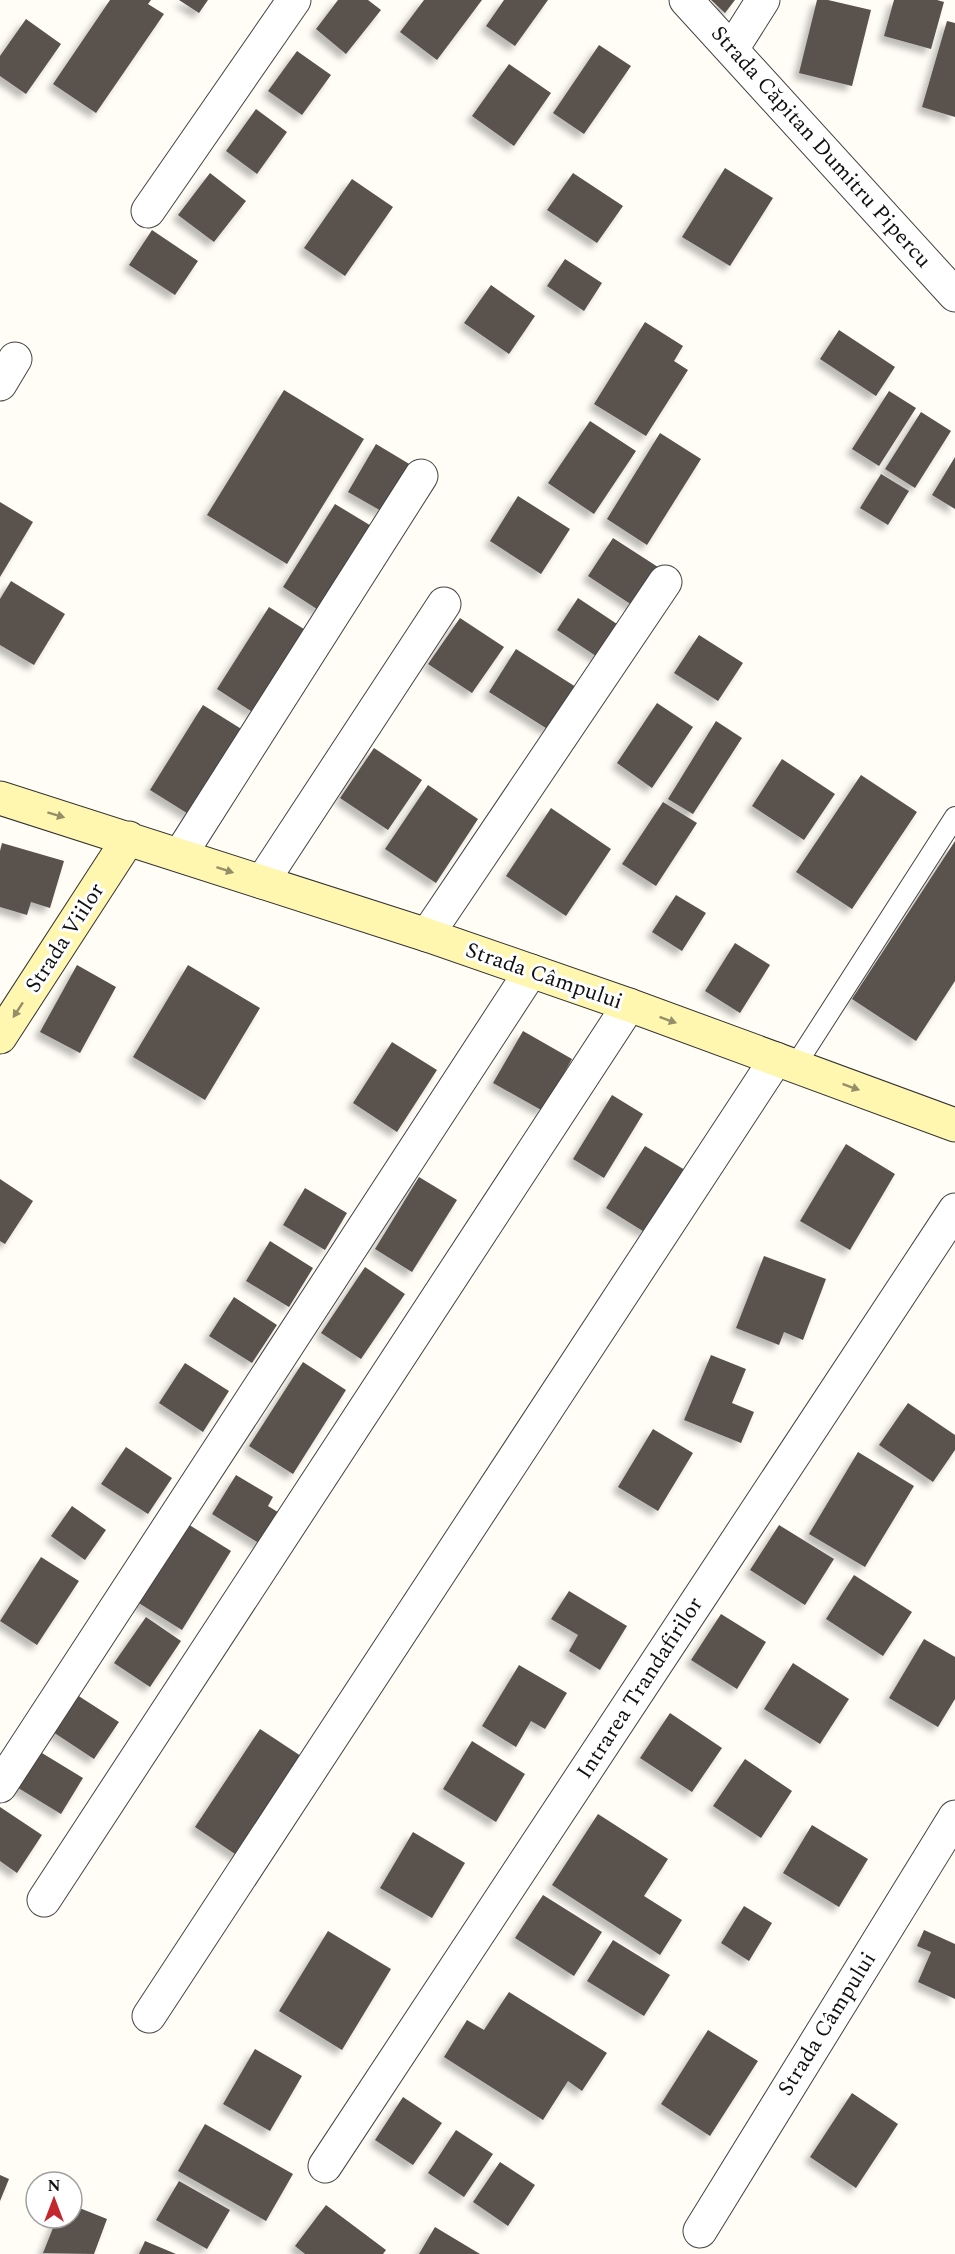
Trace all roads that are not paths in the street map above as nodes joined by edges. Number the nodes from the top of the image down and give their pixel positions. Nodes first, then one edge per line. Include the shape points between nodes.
1 (294, 0) edge
2 (686, 0) edge
3 (763, 0) edge
4 (732, 49) junction
5 (148, 211) dead end
6 (955, 295) edge
7 (421, 476) dead end
8 (665, 582) dead end
9 (444, 604) dead end
10 (0, 798) edge
11 (955, 817) edge
12 (129, 838) junction
13 (180, 855) junction
14 (262, 882) junction
15 (427, 935) junction
16 (531, 971) junction
17 (629, 1005) junction
18 (0, 1037) edge
19 (786, 1063) junction
20 (955, 1125) edge
21 (955, 1210) edge
22 (0, 1786) edge
23 (955, 1817) edge
24 (44, 1900) dead end
25 (149, 2016) dead end
26 (325, 2166) dead end
27 (700, 2231) dead end

1 - 5 street
2 - 4 street, Strada Căpitan Dumitru Pipercu
3 - 4 street
4 - 6 street, Strada Căpitan Dumitru Pipercu
7 - 13 street
8 - 15 street
9 - 14 street
10 -> 12 street, Strada Câmpului
11 - 19 lane
12 - 13 street, Strada Câmpului
12 -> 18 street, Strada Viilor
13 -> 14 street, Strada Câmpului
14 - 15 street, Strada Câmpului
15 - 16 street, Strada Câmpului
16 - 17 street, Strada Câmpului
16 - 22 street
17 -> 19 street, Strada Câmpului
17 - 24 street
19 -> 20 street, Strada Câmpului
19 - 25 street
21 - 26 street, Intrarea Trandafirilor
23 - 27 street, Strada Câmpului

